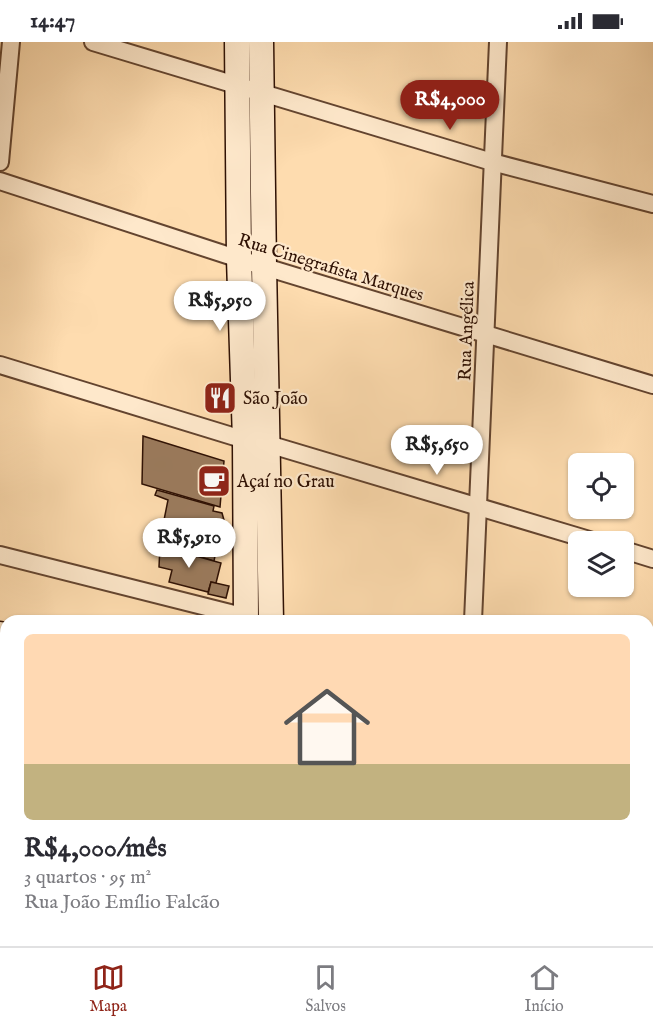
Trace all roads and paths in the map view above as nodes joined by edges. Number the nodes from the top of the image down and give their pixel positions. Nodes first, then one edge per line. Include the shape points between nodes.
1 (11, 42) edge
2 (93, 42) edge
3 (237, 42) edge
4 (261, 42) edge
5 (498, 42) edge
6 (238, 86) junction
7 (262, 94) junction
8 (0, 162) edge
9 (492, 162) junction
10 (0, 181) edge
11 (653, 204) edge
12 (239, 259) junction
13 (264, 266) junction
14 (485, 334) junction
15 (0, 365) edge
16 (653, 385) edge
17 (256, 442) junction
18 (479, 506) junction
19 (568, 533) edge
20 (634, 553) edge
21 (0, 555) edge
22 (653, 559) edge
23 (231, 615) edge
24 (246, 615) edge
25 (271, 615) edge
26 (473, 615) edge

1 - 8 street
2 - 6 street
3 - 6 main road
4 - 7 main road
5 - 9 street, Rua Angélica
6 - 7 street
6 - 12 main road
7 - 9 street
7 - 13 main road
9 - 11 street
9 - 14 street, Rua Angélica
10 - 12 street, Rua Cinegrafista Marques
12 - 13 street, Rua Cinegrafista Marques
12 - 17 main road
13 - 14 street, Rua Cinegrafista Marques
13 - 17 main road
14 - 16 street, Rua Cinegrafista Marques
14 - 18 street, Rua Angélica
15 - 17 street
17 - 18 street
17 - 24 main road
17 - 25 main road
18 - 19 street
18 - 26 street, Rua Angélica
20 - 22 street
21 - 23 street

